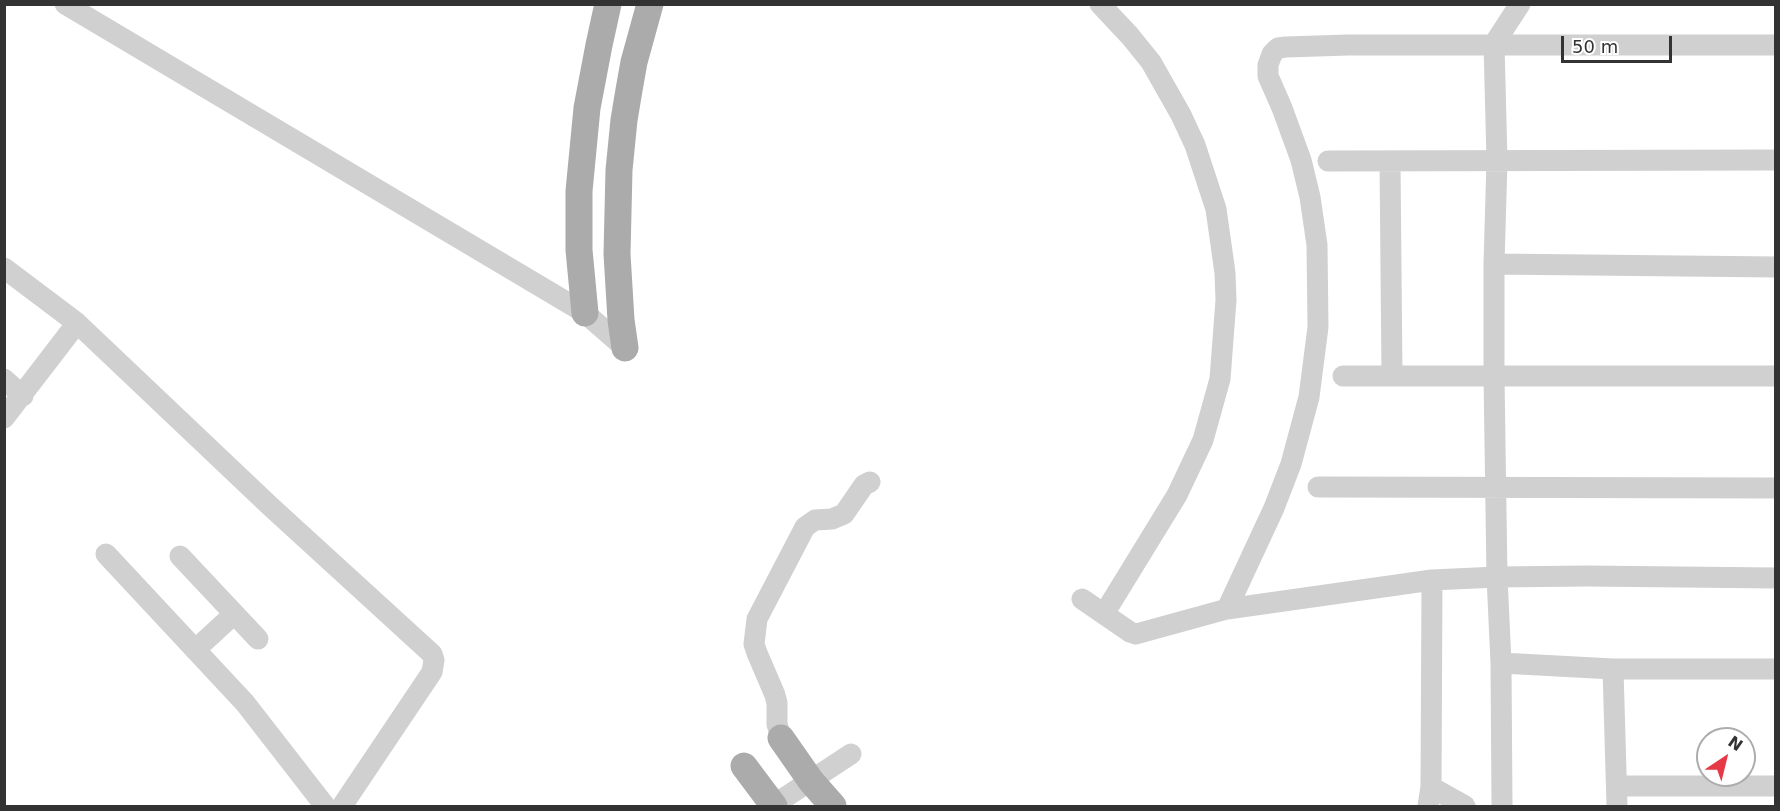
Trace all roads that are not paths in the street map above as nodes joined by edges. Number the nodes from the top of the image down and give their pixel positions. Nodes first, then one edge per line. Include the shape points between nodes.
1 (65, 4) edge
2 (608, 4) edge
3 (650, 4) edge
4 (1100, 4) edge
5 (1520, 4) edge
6 (1494, 44) junction
7 (1776, 45) edge
8 (1776, 160) edge
9 (1328, 161) dead end
10 (1390, 161) junction
11 (1497, 161) junction
12 (1494, 264) junction
13 (1776, 267) edge
14 (4, 268) edge
15 (585, 313) junction
16 (77, 323) junction
17 (625, 348) joint
18 (1343, 376) dead end
19 (1392, 376) junction
20 (1494, 376) junction
21 (1776, 376) edge
22 (4, 379) edge
23 (23, 396) junction
24 (4, 418) edge
25 (870, 482) dead end
26 (1318, 487) dead end
27 (1496, 487) junction
28 (1776, 488) edge
29 (106, 554) dead end
30 (180, 556) dead end
31 (1497, 576) junction
32 (1776, 578) edge
33 (1432, 580) junction
34 (1082, 599) dead end
35 (1227, 609) junction
36 (1104, 614) junction
37 (234, 615) junction
38 (258, 639) dead end
39 (195, 650) junction
40 (1501, 663) junction
41 (1613, 669) junction
42 (1776, 669) edge
43 (781, 738) joint
44 (851, 754) dead end
45 (744, 766) dead end
46 (811, 781) junction
47 (1776, 786) edge
48 (1617, 796) edge
49 (1429, 797) edge
50 (773, 806) edge
51 (325, 807) edge
52 (342, 807) edge
53 (833, 807) edge
54 (1465, 807) edge
55 (1502, 807) edge

1 - 15 street
2 - 15 main road via 587,108 581,171 578,222
3 - 17 main road via 631,81 619,170 617,254
4 - 36 street via 1151,62 1196,145 1215,209 1226,300 1220,379 1203,440 1177,495
5 - 6 street
6 - 7 street
6 - 11 street
6 - 35 street via 1286,47 1272,54 1268,76 1310,197 1317,245 1318,327 1309,397 1291,464
8 - 11 street
9 - 10 street
10 - 11 street
10 - 19 street
11 - 12 street
12 - 13 street
12 - 20 street
14 - 16 street
15 - 17 street
16 - 23 street
16 - 52 street via 432,654 432,672
18 - 19 street
19 - 20 street
20 - 21 street
20 - 27 street
22 - 23 street
23 - 24 street
25 - 43 street via 844,514 815,520 805,527 757,619 754,644 773,688
26 - 27 street
27 - 28 street
27 - 31 street
29 - 39 street
30 - 37 street
31 - 32 street
31 - 33 street
31 - 40 street
33 - 35 street
33 - 49 street
34 - 36 street
35 - 36 street via 1136,634
37 - 38 street
37 - 39 street
39 - 51 street via 255,716
40 - 41 street
40 - 55 street
41 - 42 street
41 - 48 street
43 - 46 main road
44 - 46 street
45 - 50 main road
46 - 50 street
46 - 53 main road
47 - 48 street
49 - 54 street

